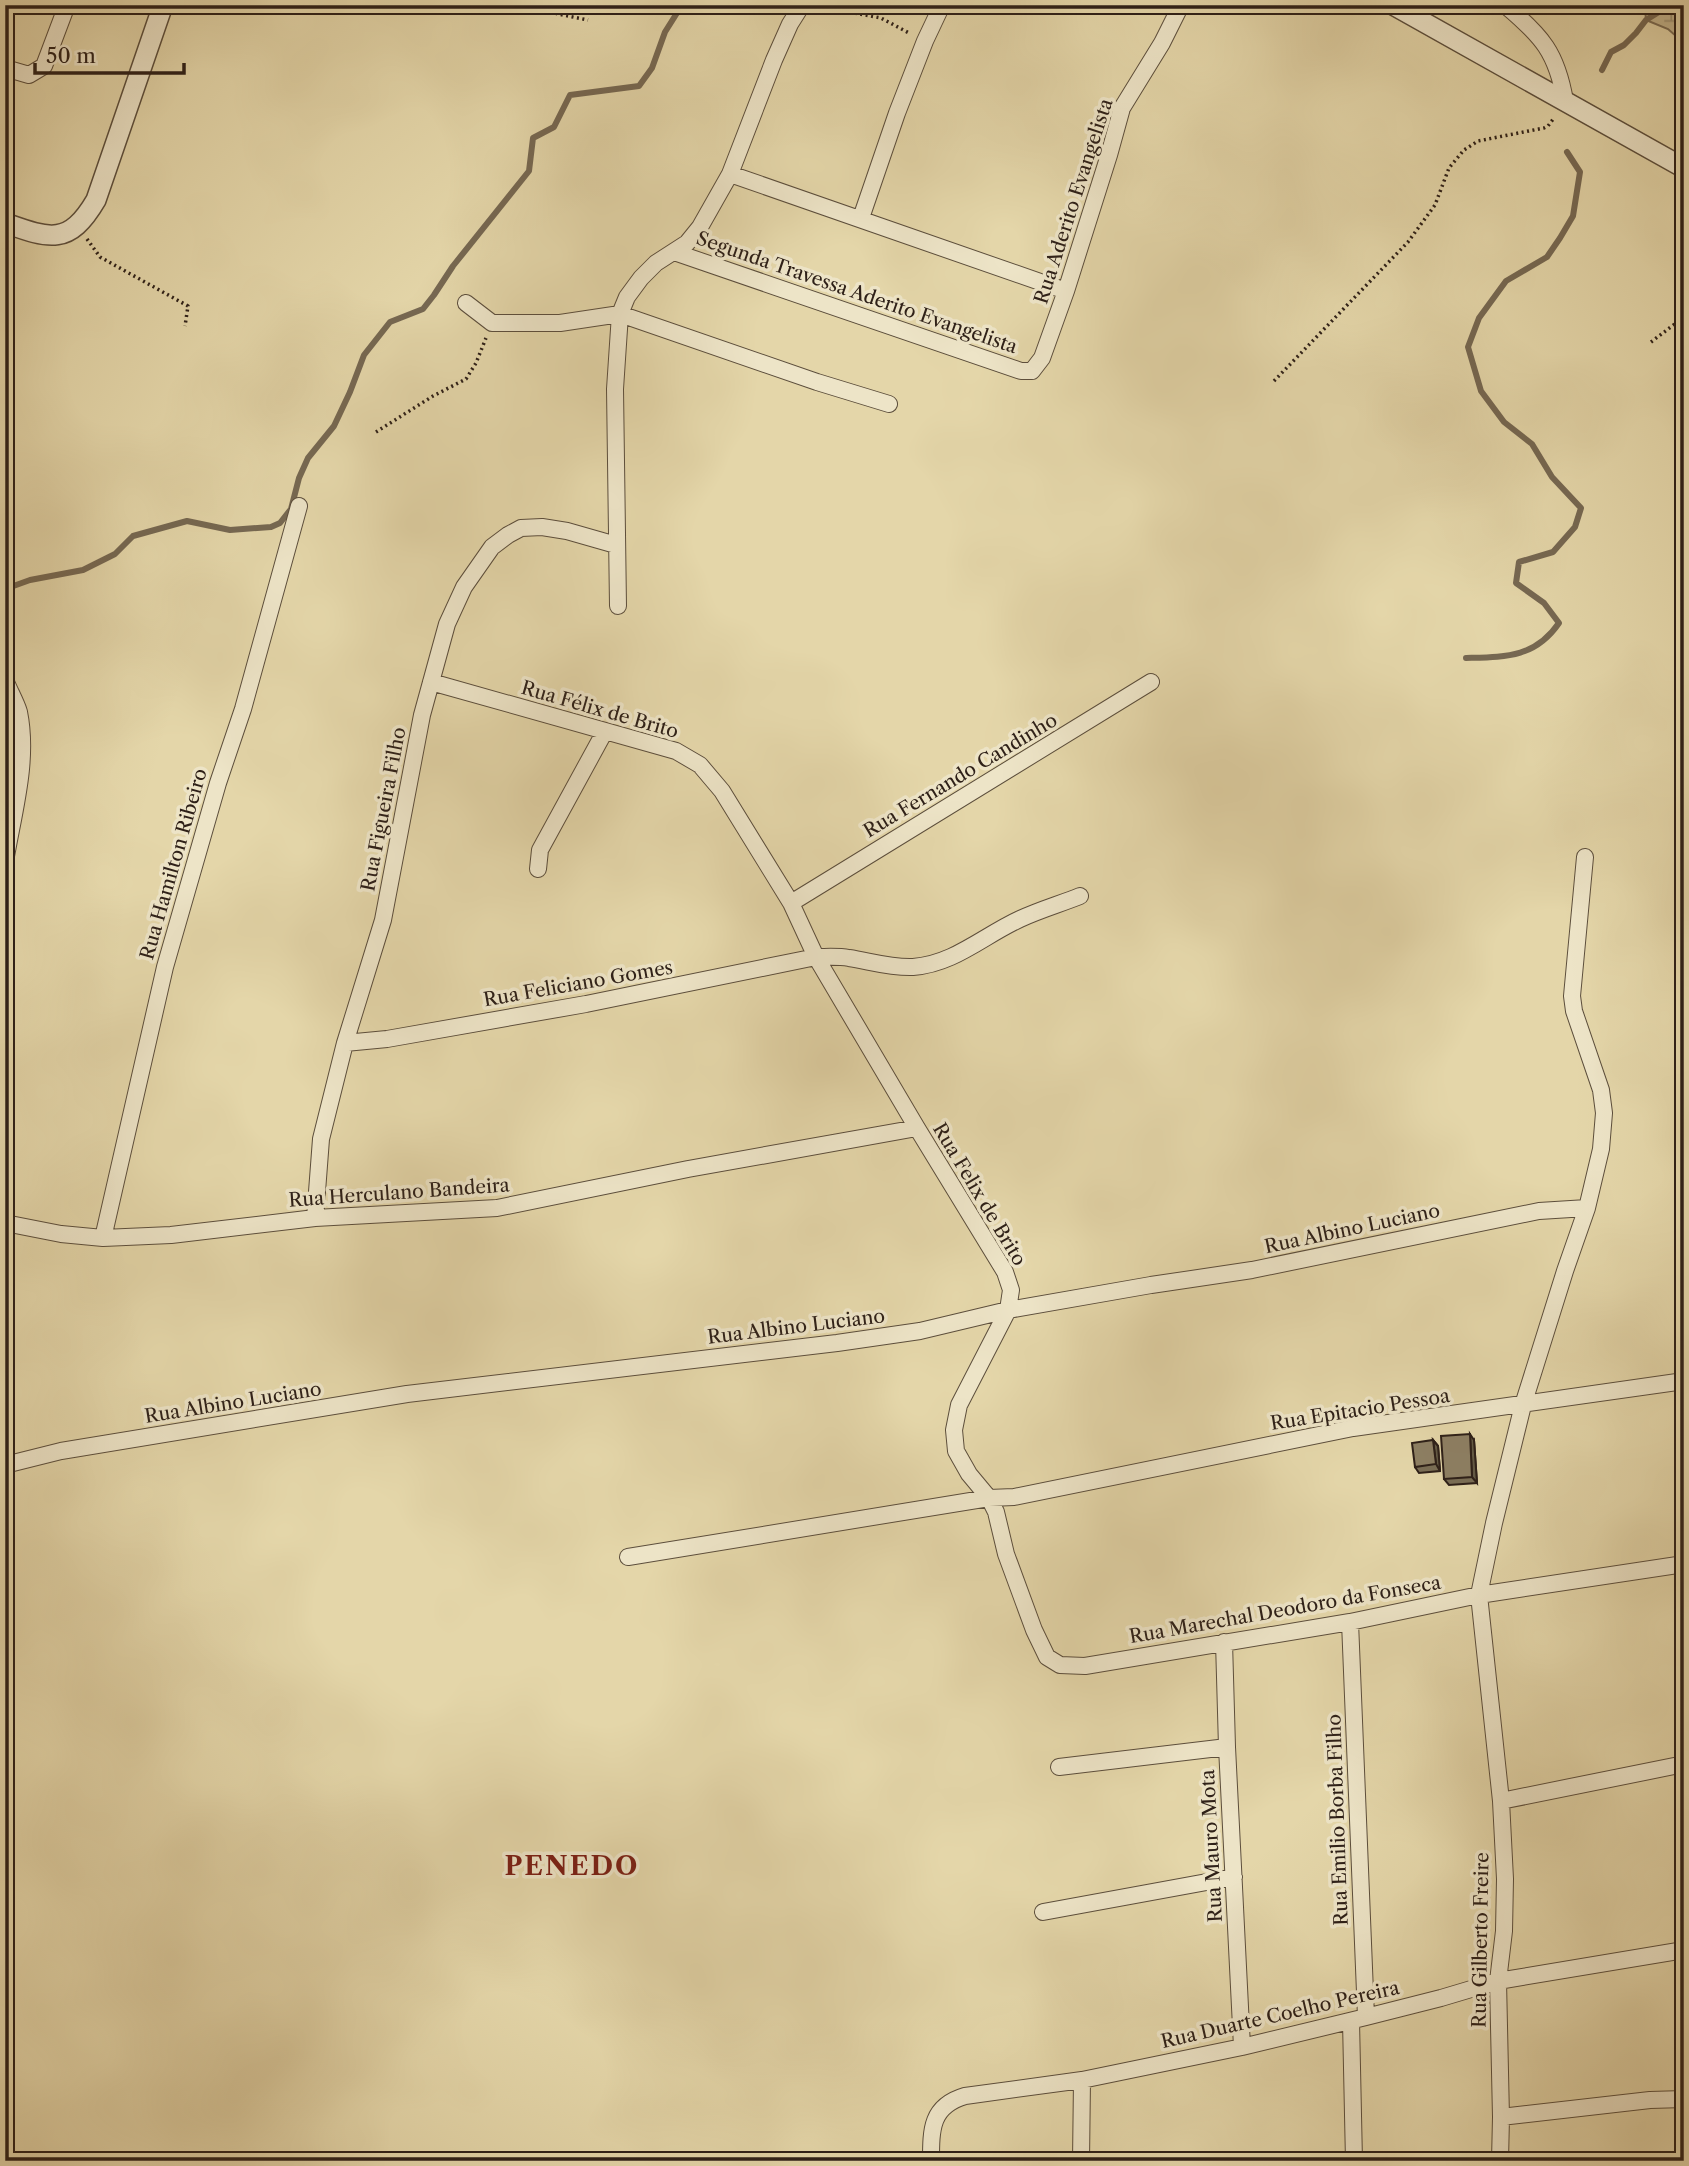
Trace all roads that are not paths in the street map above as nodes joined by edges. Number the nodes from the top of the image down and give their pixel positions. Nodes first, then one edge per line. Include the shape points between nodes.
1 (67, 5) edge
2 (163, 5) edge
3 (802, 5) edge
4 (942, 5) edge
5 (1181, 5) edge
6 (1393, 5) edge
7 (1505, 5) edge
8 (5, 68) edge
9 (1564, 101) junction
10 (1684, 168) edge
11 (730, 174) junction
12 (860, 218) junction
13 (5, 223) edge
14 (674, 252) junction
15 (1066, 291) junction
16 (466, 303) dead end
17 (620, 314) junction
18 (1027, 372) joint
19 (889, 404) dead end
20 (299, 506) dead end
21 (616, 545) junction
22 (618, 606) dead end
23 (6, 682) edge
24 (431, 682) junction
25 (1151, 682) dead end
26 (605, 731) junction
27 (1585, 857) dead end
28 (5, 862) edge
29 (538, 869) dead end
30 (1080, 896) dead end
31 (791, 903) junction
32 (817, 957) junction
33 (345, 1043) junction
34 (916, 1128) junction
35 (1587, 1208) junction
36 (315, 1218) junction
37 (5, 1223) edge
38 (103, 1238) junction
39 (1008, 1310) junction
40 (1684, 1381) edge
41 (1523, 1405) junction
42 (5, 1465) edge
43 (993, 1505) junction
44 (628, 1557) dead end
45 (1684, 1564) edge
46 (1479, 1595) junction
47 (1350, 1622) junction
48 (1224, 1642) junction
49 (1227, 1747) junction
50 (1684, 1764) edge
51 (1059, 1766) dead end
52 (1501, 1801) junction
53 (1234, 1877) junction
54 (1043, 1912) dead end
55 (1684, 1950) edge
56 (1498, 1981) junction
57 (1359, 2019) junction
58 (1242, 2046) junction
59 (1082, 2080) junction
60 (1684, 2099) edge
61 (1501, 2117) junction
62 (931, 2161) edge
63 (1081, 2161) edge
64 (1354, 2161) edge
65 (1500, 2161) edge

1 - 8 street via 44,66 29,75
2 - 13 street via 96,200 85,219 58,236
3 - 11 street via 774,60
4 - 12 street
5 - 15 street, Rua Aderito Evangelista via 1122,108
6 - 9 street
7 - 9 street via 1541,39 1555,60
9 - 10 street
11 - 12 street
11 - 14 street via 700,228
12 - 15 street
14 - 17 street via 641,278
14 - 18 street, Segunda Travessa Aderito Evangelista
15 - 18 street, Rua Aderito Evangelista via 1042,359
16 - 17 street via 492,323 560,323
17 - 19 street
17 - 21 street via 615,389
20 - 38 street, Rua Hamilton Ribeiro via 165,967
21 - 22 street
21 - 24 street, Rua Figueira Filho via 542,527 521,528 508,535 492,547 464,587 447,624
23 - 28 street via 18,709 22,734
24 - 26 street, Rua Félix de Brito
24 - 33 street, Rua Figueira Filho via 383,920
25 - 31 street, Rua Fernando Candinho
26 - 29 street via 540,850
26 - 31 street, Rua Félix de Brito via 676,751 700,765 722,791
27 - 35 street, Rua Gilberto Freire via 1572,996 1595,1066 1604,1113
30 - 32 street, Rua Feliciano Gomes via 1020,919 967,951 936,963 911,967
31 - 32 street, Rua Félix de Brito
32 - 33 street, Rua Feliciano Gomes via 586,1004
32 - 34 street, Rua Felix de Brito
33 - 36 street, Rua Figueira Filho via 321,1139
34 - 36 street, Rua Herculano Bandeira via 497,1208
34 - 39 street, Rua Felix de Brito via 1005,1272 1011,1290
35 - 39 street, Rua Albino Luciano via 1539,1212 1252,1270
35 - 41 street, Rua Gilberto Freire
36 - 38 street, Rua Herculano Bandeira
37 - 38 street, Rua Herculano Bandeira
39 - 42 street, Rua Albino Luciano via 920,1331 837,1343 407,1394 61,1451
39 - 43 street via 959,1405 954,1430 956,1451
40 - 41 street, Rua Epitacio Pessoa
41 - 43 street, Rua Epitacio Pessoa via 1353,1428 1046,1490
41 - 46 street, Rua Gilberto Freire
43 - 44 street
43 - 48 street, Rua Marechal Deodoro da Fonseca via 1034,1630 1046,1657 1054,1663 1085,1666
45 - 46 street, Rua Marechal Deodoro da Fonseca
46 - 47 street, Rua Marechal Deodoro da Fonseca
46 - 52 street, Rua Gilberto Freire
47 - 48 street, Rua Marechal Deodoro da Fonseca
47 - 57 street, Rua Emilio Borba Filho
48 - 49 street, Rua Mauro Mota
49 - 51 street
49 - 53 street, Rua Mauro Mota
50 - 52 street
52 - 56 street, Rua Gilberto Freire via 1506,1879
53 - 54 street
53 - 58 street, Rua Mauro Mota
55 - 56 street, Rua Duarte Coelho Pereira
56 - 57 street, Rua Duarte Coelho Pereira
56 - 61 street, Rua Gilberto Freire
57 - 58 street, Rua Duarte Coelho Pereira
57 - 64 street, Rua Emilio Borba Filho
58 - 59 street, Rua Duarte Coelho Pereira
59 - 62 street, Rua Duarte Coelho Pereira via 951,2100 938,2111
59 - 63 street
60 - 61 street
61 - 65 street, Rua Gilberto Freire

